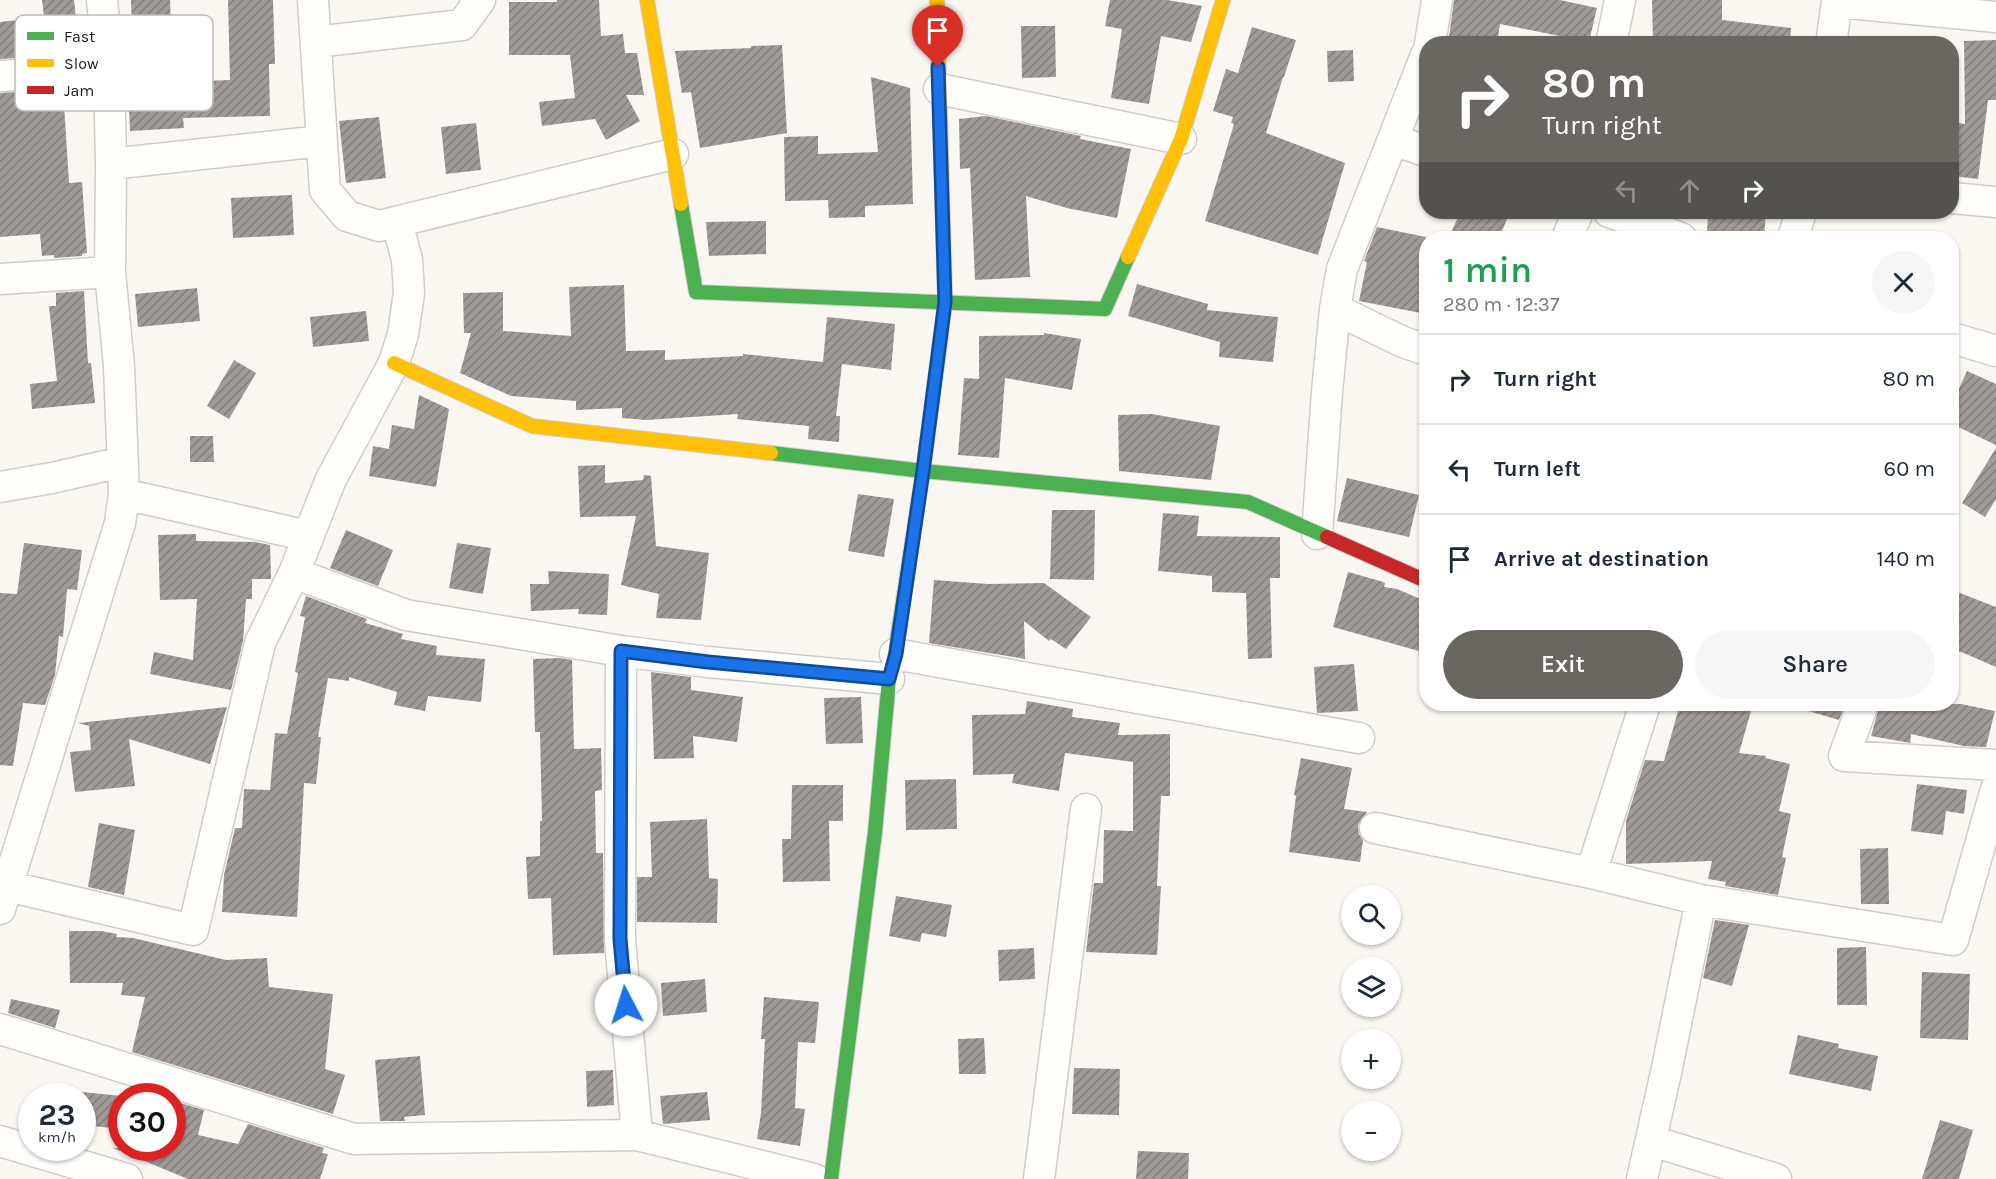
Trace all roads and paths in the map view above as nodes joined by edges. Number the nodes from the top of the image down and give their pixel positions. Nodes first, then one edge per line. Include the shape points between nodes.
1 (102, 0) edge
2 (313, 0) edge
3 (480, 0) edge
4 (647, 0) edge
5 (937, 0) edge
6 (1223, 0) edge
7 (1437, 0) edge
8 (1620, 0) edge
9 (1837, 1) edge
10 (104, 15) edge
11 (1996, 17) edge
12 (1431, 36) edge
13 (1613, 36) edge
14 (1832, 36) edge
15 (316, 42) junction
16 (1419, 74) edge
17 (15, 75) edge
18 (0, 76) edge
19 (939, 89) junction
20 (110, 111) edge
21 (1181, 140) junction
22 (1393, 140) junction
23 (321, 141) junction
24 (1419, 149) edge
25 (673, 154) junction
26 (111, 164) junction
27 (1959, 199) edge
28 (1996, 202) edge
29 (1628, 219) edge
30 (397, 222) junction
31 (1662, 231) edge
32 (110, 272) junction
33 (0, 279) edge
34 (945, 302) junction
35 (1335, 309) junction
36 (1959, 340) edge
37 (1419, 348) edge
38 (1996, 351) edge
39 (394, 363) junction
40 (122, 462) junction
41 (923, 471) junction
42 (0, 487) edge
43 (124, 494) junction
44 (1317, 534) junction
45 (308, 536) junction
46 (294, 573) junction
47 (1419, 578) edge
48 (621, 651) junction
49 (892, 667) junction
50 (1643, 711) edge
51 (1860, 711) edge
52 (1359, 738) dead end
53 (1996, 765) edge
54 (1996, 789) edge
55 (1086, 809) dead end
56 (1375, 828) dead end
57 (1591, 873) junction
58 (4, 897) edge
59 (1701, 900) junction
60 (0, 1029) edge
61 (637, 1135) junction
62 (0, 1141) edge
63 (1652, 1142) junction
64 (127, 1179) edge
65 (814, 1179) edge
66 (831, 1179) edge
67 (1039, 1179) edge
68 (1642, 1179) edge
69 (1776, 1179) edge

1 - 10 street
2 - 15 street
3 - 15 street via 462,25
4 - 25 street
5 - 19 street
6 - 21 street
7 - 12 street
8 - 13 street
9 - 11 street
9 - 14 street
15 - 23 street
16 - 22 street
17 - 18 street
19 - 21 street
19 - 34 street
20 - 26 street
21 - 34 street via 1105,309
22 - 24 street
22 - 35 street via 1342,269
23 - 26 street
23 - 30 street via 326,190 347,216 380,226
25 - 30 street
25 - 34 street via 696,292
26 - 32 street
27 - 28 street
29 - 31 street
30 - 39 street via 407,260 409,293
32 - 33 street
32 - 40 street via 119,366
34 - 41 street
35 - 37 street
35 - 44 street
36 - 38 street
39 - 41 street via 532,426
39 - 45 street via 331,479
40 - 42 street
40 - 43 street
41 - 44 street via 1248,502
41 - 49 street
43 - 45 street
43 - 58 street via 120,523
44 - 47 street
45 - 46 street
46 - 48 street via 406,615
46 - 58 street via 260,643 193,930
48 - 49 street via 708,662
48 - 61 street via 620,939
49 - 52 street
49 - 66 street
50 - 57 street
51 - 53 street via 1844,756
54 - 59 street via 1953,940
55 - 67 street
56 - 57 street
57 - 59 street
59 - 63 street
60 - 61 street via 354,1139
61 - 65 street
62 - 64 street
63 - 68 street
63 - 69 street

